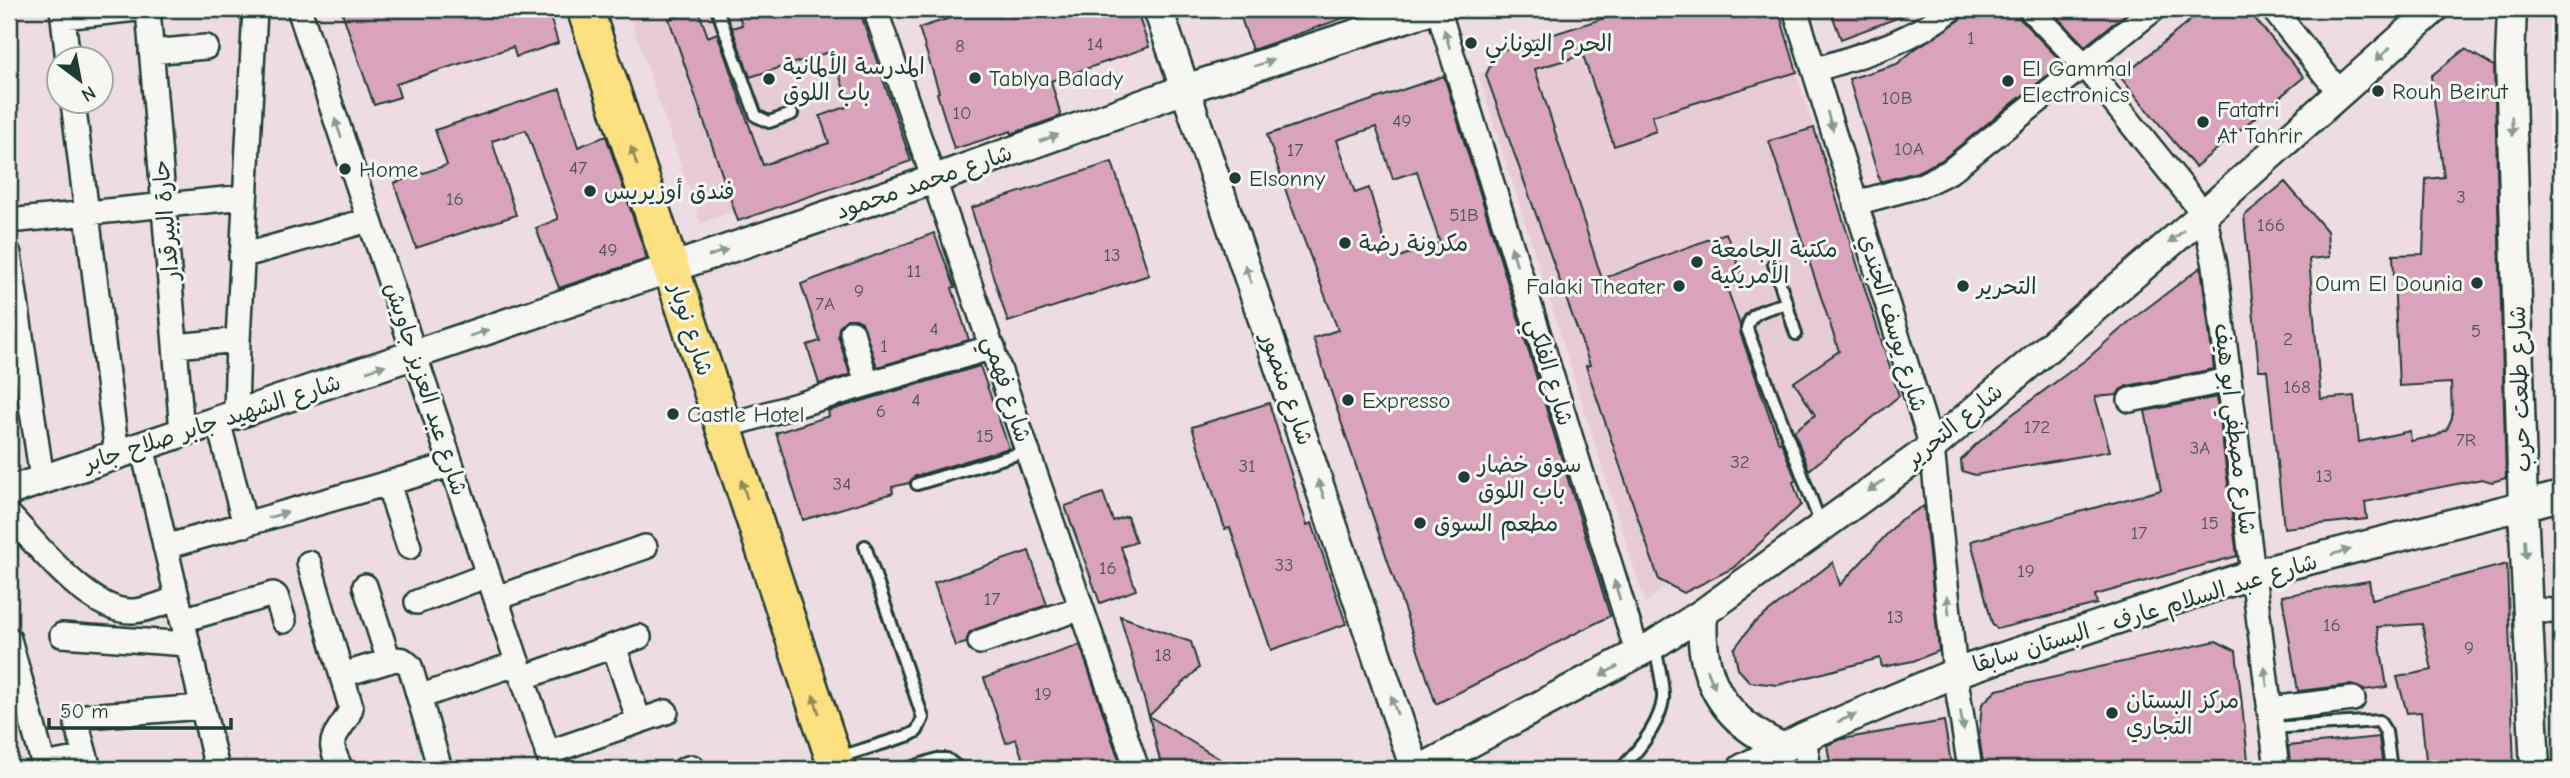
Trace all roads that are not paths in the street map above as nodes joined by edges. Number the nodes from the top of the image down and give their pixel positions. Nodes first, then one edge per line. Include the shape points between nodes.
1 (137, 9) edge
2 (148, 9) edge
3 (255, 9) edge
4 (299, 9) edge
5 (584, 9) edge
6 (716, 9) edge
7 (875, 9) edge
8 (1158, 9) edge
9 (1435, 9) edge
10 (1795, 9) edge
11 (1952, 9) edge
12 (2030, 9) edge
13 (2154, 9) edge
14 (2273, 9) edge
15 (2434, 9) edge
16 (2512, 9) edge
17 (63, 13) edge
18 (67, 46) edge
19 (206, 47) dead end
20 (151, 52) junction
21 (2084, 65) junction
22 (1814, 70) junction
23 (1185, 89) junction
24 (2340, 93) junction
25 (792, 114) dead end
26 (75, 116) edge
27 (935, 179) junction
28 (245, 197) junction
29 (1856, 203) junction
30 (165, 205) junction
31 (85, 213) junction
32 (2204, 214) junction
33 (369, 220) junction
34 (9, 221) edge
35 (9, 254) edge
36 (242, 257) junction
37 (1774, 264) dead end
38 (671, 269) junction
39 (1787, 303) junction
40 (852, 332) dead end
41 (1796, 334) dead end
42 (238, 340) junction
43 (176, 346) junction
44 (993, 347) junction
45 (415, 355) junction
46 (2229, 380) junction
47 (867, 384) junction
48 (2130, 400) dead end
49 (227, 417) junction
50 (723, 427) junction
51 (182, 432) junction
52 (1932, 447) junction
53 (129, 450) junction
54 (1027, 451) junction
55 (451, 466) junction
56 (42, 479) junction
57 (388, 484) junction
58 (917, 484) dead end
59 (9, 491) edge
60 (2561, 496) edge
61 (2523, 507) junction
62 (9, 515) edge
63 (245, 524) junction
64 (1821, 525) junction
65 (865, 546) dead end
66 (165, 547) junction
67 (409, 547) dead end
68 (645, 547) dead end
69 (309, 563) dead end
70 (2253, 574) junction
71 (488, 575) junction
72 (365, 586) dead end
73 (496, 598) junction
74 (417, 602) dead end
75 (1082, 608) junction
76 (179, 609) junction
77 (2528, 609) junction
78 (2561, 612) edge
79 (1703, 613) junction
80 (284, 621) dead end
81 (62, 635) dead end
82 (639, 636) dead end
83 (9, 639) edge
84 (980, 642) dead end
85 (187, 644) junction
86 (614, 646) junction
87 (1646, 650) junction
88 (389, 661) junction
89 (520, 671) junction
90 (1955, 673) junction
91 (342, 675) junction
92 (419, 697) junction
93 (2353, 699) dead end
94 (202, 707) junction
95 (666, 712) dead end
96 (2271, 718) junction
97 (639, 722) junction
98 (1793, 742) junction
99 (550, 761) edge
100 (87, 763) edge
101 (835, 764) edge
102 (45, 767) edge
103 (217, 769) edge
104 (341, 769) edge
105 (440, 769) edge
106 (906, 769) edge
107 (960, 769) edge
108 (1137, 769) edge
109 (1416, 769) edge
110 (1421, 769) edge
111 (1621, 769) edge
112 (1742, 769) edge
113 (1809, 769) edge
114 (1970, 769) edge
115 (2277, 769) edge
116 (2391, 769) edge
117 (2535, 769) edge

1 - 17 street
2 - 20 street, حارة البيرقدار
3 - 28 street
33 -> 4 street, شارع عبد العزيز جاويش
38 -> 5 main road, شارع نوبار
6 - 25 lane via 756,116 769,122
7 - 27 street, شارع فهمي
8 - 23 street, شارع منصور
23 -> 9 street, شارع محمد محمود
87 -> 9 street, شارع الفلكي
10 - 22 street, شارع يوسف الجندي
11 - 22 street via 1915,35
12 - 21 street
13 - 21 street
14 - 24 street
15 -> 24 street, شارع التحرير
16 -> 61 street, شارع طلعت حرب
17 - 18 street
19 - 20 street
20 - 30 street, حارة البيرقدار
21 - 29 street via 1949,172 1922,185
21 - 32 street
22 -> 29 street, شارع يوسف الجندي
27 -> 23 street, شارع محمد محمود
109 -> 23 street, شارع منصور
24 - 32 street, شارع التحرير
26 - 31 street
38 -> 27 street, شارع محمد محمود
27 - 44 street, شارع فهمي
28 - 30 street
28 - 36 street
29 - 52 street, شارع يوسف الجندي
30 - 31 street
30 - 43 street, حارة البيرقدار
31 - 34 street
31 - 53 street
32 - 46 street, شارع مصطفي ابو هيف
32 -> 52 street, شارع التحرير
33 - 36 street
33 - 45 street, شارع عبد العزيز جاويش
35 - 56 street
36 - 42 street
37 - 39 lane
45 -> 38 street, شارع محمد محمود
38 - 50 main road, شارع نوبار
39 - 41 lane
39 - 64 lane via 1757,312 1747,329
40 - 47 street
42 - 43 street
42 - 49 street
43 - 51 street, حارة البيرقدار
44 - 47 street
44 - 54 street, شارع فهمي
49 -> 45 street, شارع الشهيد جابر صلاح جابر
45 - 55 street, شارع عبد العزيز جاويش
46 - 48 street
46 - 70 street, شارع مصطفي ابو هيف
47 - 50 street
49 - 51 street, شارع الشهيد جابر صلاح جابر
49 - 63 street
101 -> 50 main road, شارع نوبار
51 - 53 street, شارع الشهيد جابر صلاح جابر
52 -> 64 street, شارع التحرير
90 -> 52 street, شارع يوسف الجندي
53 - 56 street, شارع الشهيد جابر صلاح جابر
53 - 66 street
54 - 58 lane
54 - 75 street, شارع فهمي
55 - 57 street
55 - 71 street, شارع عبد العزيز جاويش
56 - 59 street, شارع الشهيد جابر صلاح جابر
63 -> 57 street
57 - 67 street
60 - 61 street, شارع عبد السلام عارف - البستان سابقا
70 -> 61 street, شارع عبد السلام عارف - البستان سابقا
61 -> 77 street, شارع طلعت حرب
62 - 76 street via 81,590 97,600 134,611
63 - 66 street
64 - 79 street, شارع التحرير
65 - 101 lane via 923,718 910,735
66 - 76 street
68 - 73 street
69 - 91 street
70 - 90 street, شارع عبد السلام عارف - البستان سابقا
96 -> 70 street, شارع مصطفي ابو هيف
71 - 73 street, شارع عبد العزيز جاويش
71 - 74 street
72 - 88 street
73 - 89 street, شارع عبد العزيز جاويش
75 - 84 street
75 - 108 street, شارع فهمي
76 - 80 street via 273,594
76 - 85 street
77 - 78 street
77 - 117 street, شارع طلعت حرب
79 - 87 street, شارع التحرير
79 -> 98 street via 1703,655 1730,712 1763,738
81 - 85 street
82 - 86 street
83 - 102 street
85 - 94 street
86 - 89 street
86 - 97 street
87 -> 110 street, شارع التحرير
87 - 111 lane via 1663,699 1652,727
88 - 91 street
88 - 92 street via 403,660 410,666
89 - 92 street
89 - 99 street, شارع عبد العزيز جاويش
98 -> 90 street, شارع عبد السلام عارف - البستان سابقا
90 -> 114 street, شارع يوسف الجندي
91 - 104 street via 351,707 332,746
92 - 105 street
93 - 96 street
94 - 100 street via 79,719
94 - 103 street
95 - 97 street
96 - 115 street, شارع مصطفي ابو هيف
96 - 116 lane via 2379,721 2386,732
97 - 99 street
98 - 112 street, شارع عبد السلام عارف - البستان سابقا
98 - 113 street
100 - 102 street
106 - 107 lane via 947,758

